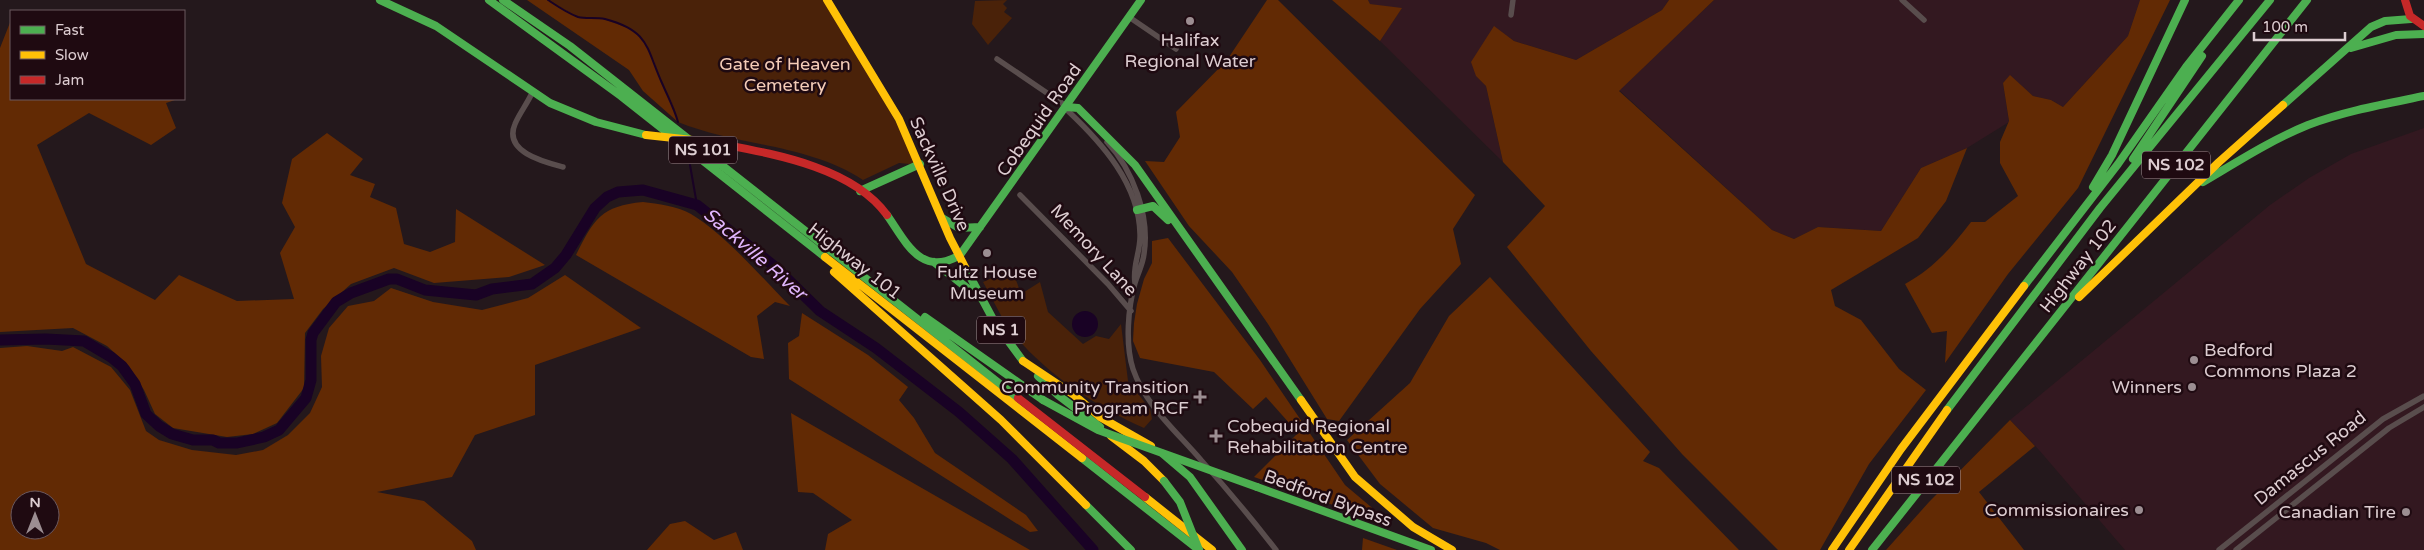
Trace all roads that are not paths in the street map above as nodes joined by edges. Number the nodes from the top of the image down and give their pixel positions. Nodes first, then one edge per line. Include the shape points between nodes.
1 (380, 0) edge
2 (489, 0) edge
3 (503, 0) edge
4 (827, 0) edge
5 (1141, 0) edge
6 (1512, 0) edge
7 (1902, 0) edge
8 (2185, 0) edge
9 (2239, 0) edge
10 (2270, 0) edge
11 (2307, 0) edge
12 (2405, 1) edge
13 (1511, 15) dead end
14 (2227, 15) junction
15 (1129, 17) junction
16 (2411, 19) junction
17 (1924, 20) dead end
18 (2424, 26) edge
19 (2424, 34) edge
20 (1176, 49) dead end
21 (2348, 49) junction
22 (997, 59) dead end
23 (532, 93) junction
24 (2424, 96) edge
25 (1067, 107) junction
26 (920, 164) junction
27 (564, 167) dead end
28 (2195, 185) junction
29 (860, 191) junction
30 (1020, 195) dead end
31 (755, 201) junction
32 (2101, 207) junction
33 (1139, 209) junction
34 (2076, 216) junction
35 (942, 218) junction
36 (980, 228) junction
37 (1184, 235) junction
38 (960, 255) junction
39 (934, 262) junction
40 (980, 298) junction
41 (900, 304) junction
42 (1131, 311) junction
43 (2046, 330) junction
44 (1023, 361) junction
45 (2424, 396) edge
46 (2424, 407) edge
47 (1932, 408) junction
48 (1131, 550) edge
49 (1199, 550) edge
50 (1212, 550) edge
51 (1242, 550) edge
52 (1276, 550) edge
53 (1431, 550) edge
54 (1452, 550) edge
55 (1832, 550) edge
56 (1843, 550) edge
57 (1849, 550) edge
58 (1872, 550) edge
59 (2220, 550) edge
60 (2236, 550) edge

1 - 23 main road via 446,31
2 - 31 main road, Highway 101 / NS 101 via 621,96
3 - 41 main road, Highway 101 / NS 101 via 577,52
4 - 26 main road, Sackville Drive / NS 1 via 892,106
5 - 15 main road, Cobequid Road
6 - 13 street
7 - 17 street
8 - 34 main road via 2112,155
9 - 14 main road
10 - 32 main road, Highway 102 / NS 102
11 - 43 main road, Highway 102 / NS 102
12 - 16 main road
14 - 32 main road
14 - 34 main road
15 - 20 street
15 - 25 main road, Cobequid Road
16 - 18 main road
16 - 21 main road via 2377,24
19 - 21 main road via 2390,35
21 - 28 main road
22 - 25 street
23 - 27 street via 514,125 514,141 518,148 532,156
23 - 29 main road, bridge via 571,115 646,135 711,142 802,162
24 - 28 main road via 2363,108 2309,125
25 - 33 street via 1091,124 1110,145 1133,184
25 - 36 main road, Cobequid Road
25 - 37 main road via 1078,108 1136,166
26 - 29 main road
26 - 35 main road, Sackville Drive / NS 1
28 - 43 main road
29 - 39 main road via 882,207 917,254
30 - 42 street, Memory Lane
31 - 48 main road via 1001,420
31 - 49 main road, Highway 101 / NS 101
32 - 57 main road, Highway 102 / NS 102 via 1933,428
33 - 37 main road via 1153,206
33 - 42 street via 1145,222 1144,253
34 - 47 main road
35 - 36 main road via 956,229
35 - 38 main road, Sackville Drive / NS 1
36 - 38 main road, Cobequid Road
37 - 54 main road via 1355,477 1401,519
38 - 39 main road via 944,263
38 - 40 main road, Sackville Drive / NS 1
39 - 40 main road
40 - 44 main road, Sackville Drive / NS 1
41 - 50 main road, Highway 101 / NS 101
41 - 53 main road, Bedford Bypass, bridge via 920,314 1044,400 1098,430
42 - 52 street, Memory Lane via 1131,359 1137,380 1150,402
43 - 58 main road, Highway 102 / NS 102
44 - 49 main road, bridge via 1058,395 1144,461 1164,481 1180,502
44 - 51 main road via 1100,417 1164,454 1190,478
45 - 59 street, Damascus Road via 2380,422
46 - 60 street, Damascus Road via 2389,428
47 - 55 main road
47 - 56 main road via 1907,453

